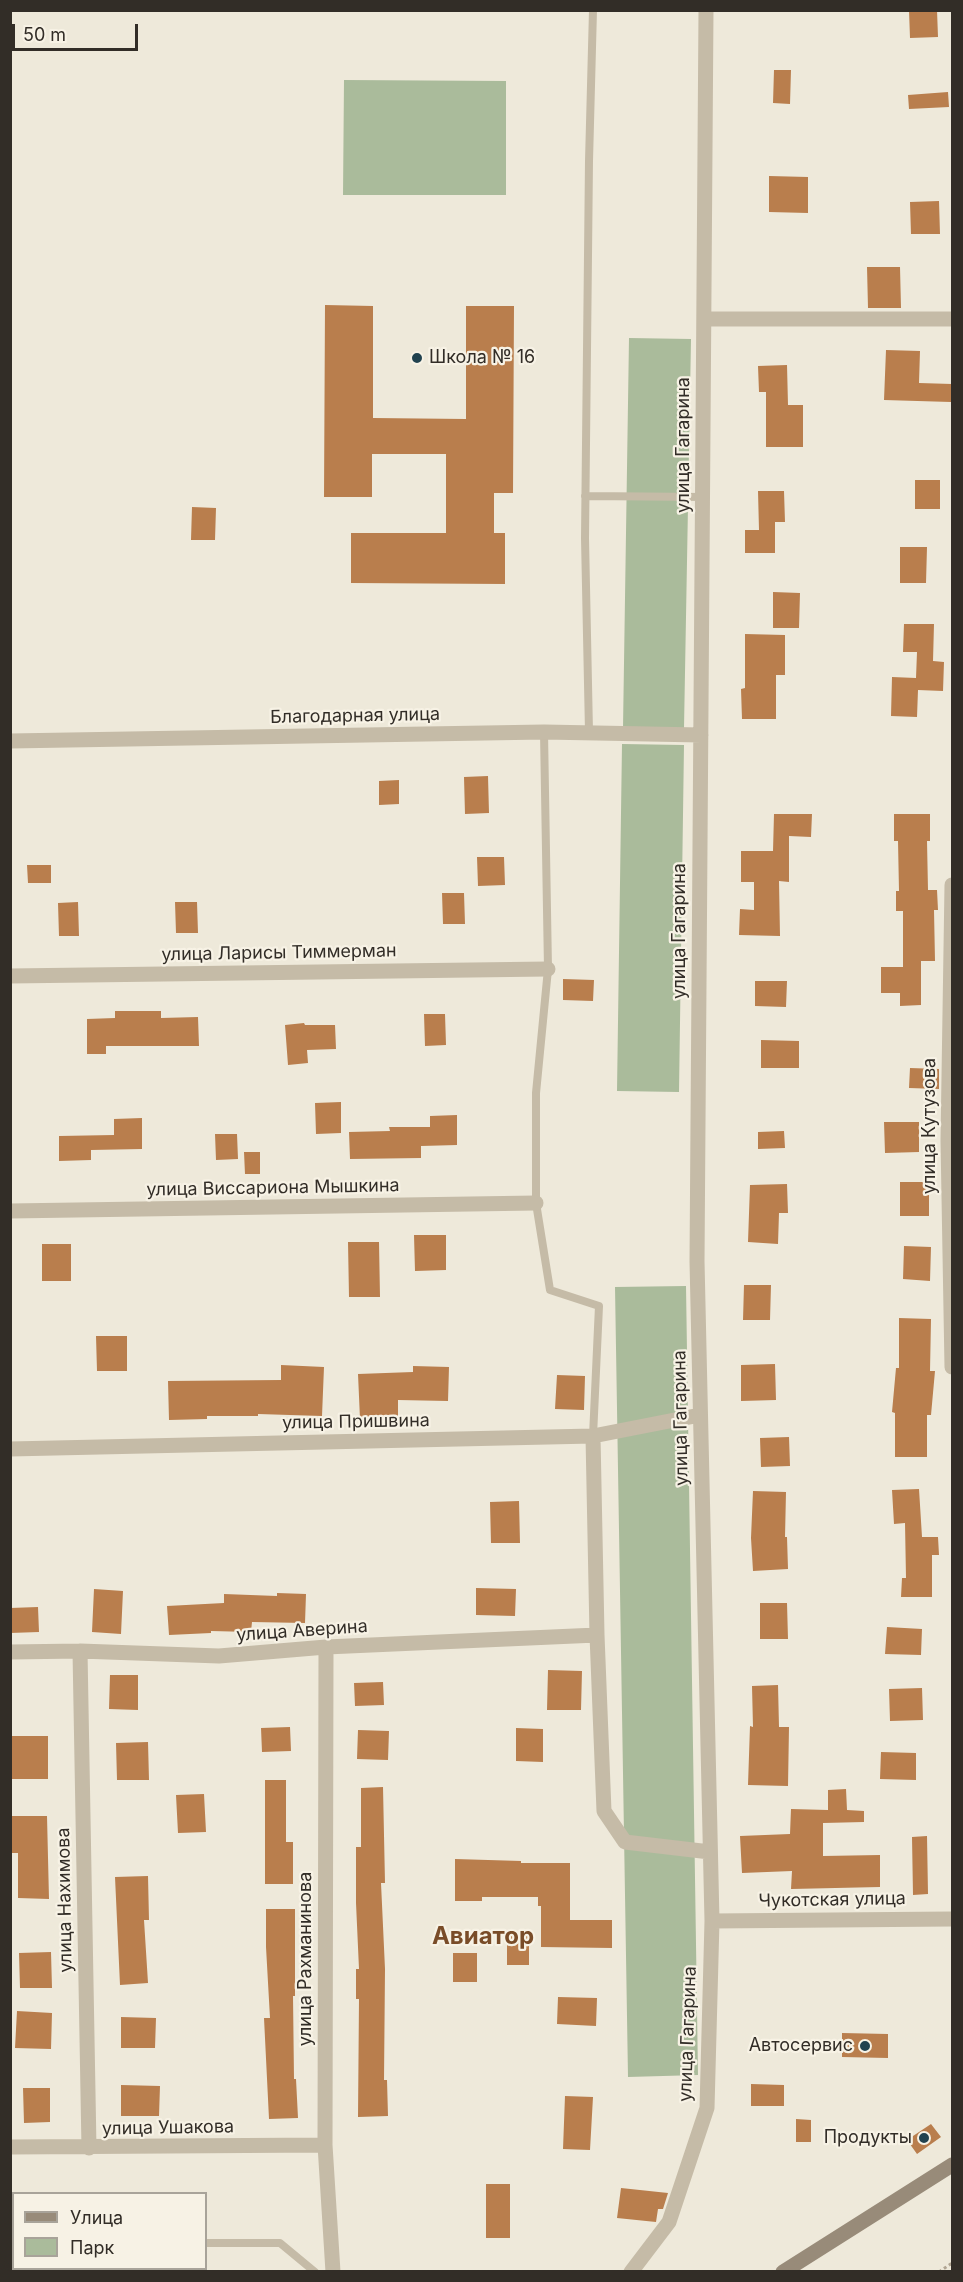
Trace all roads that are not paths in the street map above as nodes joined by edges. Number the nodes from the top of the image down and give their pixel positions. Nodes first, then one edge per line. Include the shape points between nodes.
1 (593, 10) edge
2 (706, 10) edge
3 (704, 319) junction
4 (952, 319) edge
5 (585, 495) junction
6 (703, 497) junction
7 (544, 732) junction
8 (589, 732) junction
9 (701, 735) junction
10 (10, 741) edge
11 (952, 885) edge
12 (548, 969) junction
13 (10, 976) edge
14 (536, 1203) junction
15 (10, 1211) edge
16 (952, 1367) edge
17 (700, 1415) junction
18 (593, 1436) junction
19 (10, 1449) edge
20 (597, 1635) junction
21 (326, 1647) junction
22 (81, 1651) junction
23 (10, 1652) edge
24 (710, 1852) junction
25 (952, 1918) edge
26 (711, 1921) junction
27 (325, 2145) junction
28 (10, 2147) edge
29 (89, 2148) junction
30 (952, 2165) edge
31 (207, 2243) edge
32 (315, 2271) edge
33 (333, 2271) edge
34 (631, 2271) edge
35 (783, 2271) edge

1 - 5 lane
2 - 3 street, улица Гагарина
3 - 4 street
3 - 6 street, улица Гагарина
5 - 6 lane
5 - 8 lane
6 - 9 street, улица Гагарина
7 - 8 street, Благодарная улица
7 - 10 street, Благодарная улица
7 - 12 lane
8 - 9 street, Благодарная улица
9 - 17 street, улица Гагарина via 697,1261
11 - 16 street, улица Кутузова via 948,1140
12 - 13 street, улица Ларисы Тиммерман
12 - 14 lane via 536,1093
14 - 15 street, улица Виссариона Мышкина
14 - 18 lane via 550,1290 599,1306
17 - 18 street, улица Пришвина
17 - 24 street, улица Гагарина
18 - 19 street, улица Пришвина
18 - 20 street
20 - 21 street, улица Аверина
20 - 24 street via 604,1811 625,1842
21 - 22 street, улица Аверина via 219,1656
21 - 27 street, улица Рахманинова
22 - 23 street, улица Аверина
22 - 29 street, улица Нахимова
24 - 26 street, улица Гагарина
25 - 26 street, Чукотская улица
26 - 34 street, улица Гагарина via 706,2108 669,2222
27 - 29 street, улица Ушакова
27 - 33 street, улица Рахманинова
28 - 29 street, улица Ушакова
30 - 35 main road
31 - 32 lane via 280,2243

